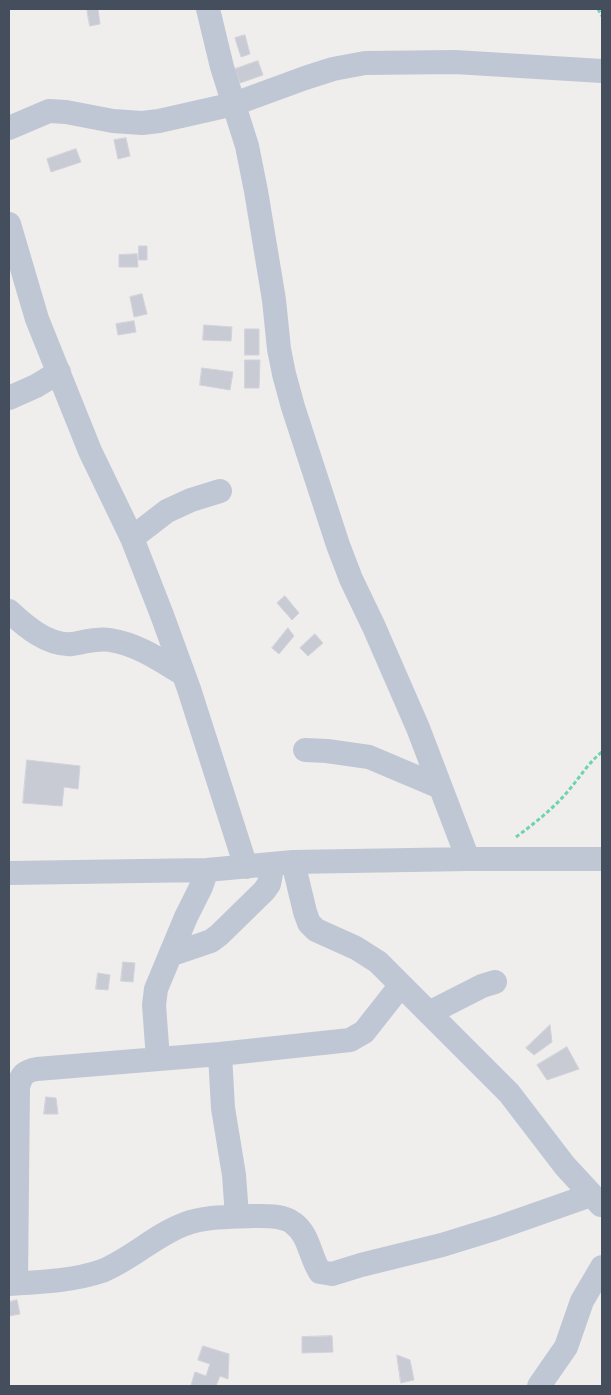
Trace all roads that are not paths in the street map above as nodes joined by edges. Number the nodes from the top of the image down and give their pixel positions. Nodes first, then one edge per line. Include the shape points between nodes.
1 (208, 9) edge
2 (602, 71) edge
3 (234, 104) junction
4 (9, 128) edge
5 (11, 238) edge
6 (59, 372) junction
7 (9, 398) edge
8 (220, 491) dead end
9 (132, 538) junction
10 (9, 611) edge
11 (183, 674) junction
12 (305, 750) dead end
13 (440, 787) junction
14 (477, 859) junction
15 (602, 859) edge
16 (283, 863) junction
17 (246, 867) junction
18 (206, 870) junction
19 (9, 873) edge
20 (170, 956) junction
21 (495, 982) dead end
22 (401, 986) junction
23 (429, 1013) junction
24 (220, 1054) junction
25 (158, 1059) junction
26 (596, 1200) edge
27 (237, 1216) junction
28 (602, 1267) edge
29 (12, 1284) edge
30 (539, 1386) edge

1 - 3 street
2 - 3 street via 455,62 365,63 304,78
3 - 4 street via 142,123 113,122 49,111
3 - 13 street via 256,191 279,349 293,407 348,571 418,728
5 - 6 street via 37,319
6 - 7 street
6 - 9 street via 90,451
8 - 9 street via 167,511
9 - 11 street
10 - 11 street via 40,636 53,642 69,644 108,640 126,644
11 - 17 street
12 - 13 street via 369,757
13 - 14 street
14 - 15 street
14 - 16 street
16 - 17 street
16 - 20 street via 264,891 219,935
16 - 22 street via 309,923 316,930 378,962
17 - 18 street
18 - 19 street
18 - 20 street
20 - 25 street via 156,989 154,1005
21 - 23 street
22 - 23 street
22 - 24 street via 364,1032 350,1040
23 - 26 street via 509,1093 565,1166
24 - 25 street
24 - 27 street via 223,1108
25 - 29 street via 30,1070 20,1078
26 - 27 street via 332,1274 320,1272 294,1223 287,1219
27 - 29 street via 187,1223 103,1270 73,1278
28 - 30 street via 582,1301 566,1346

